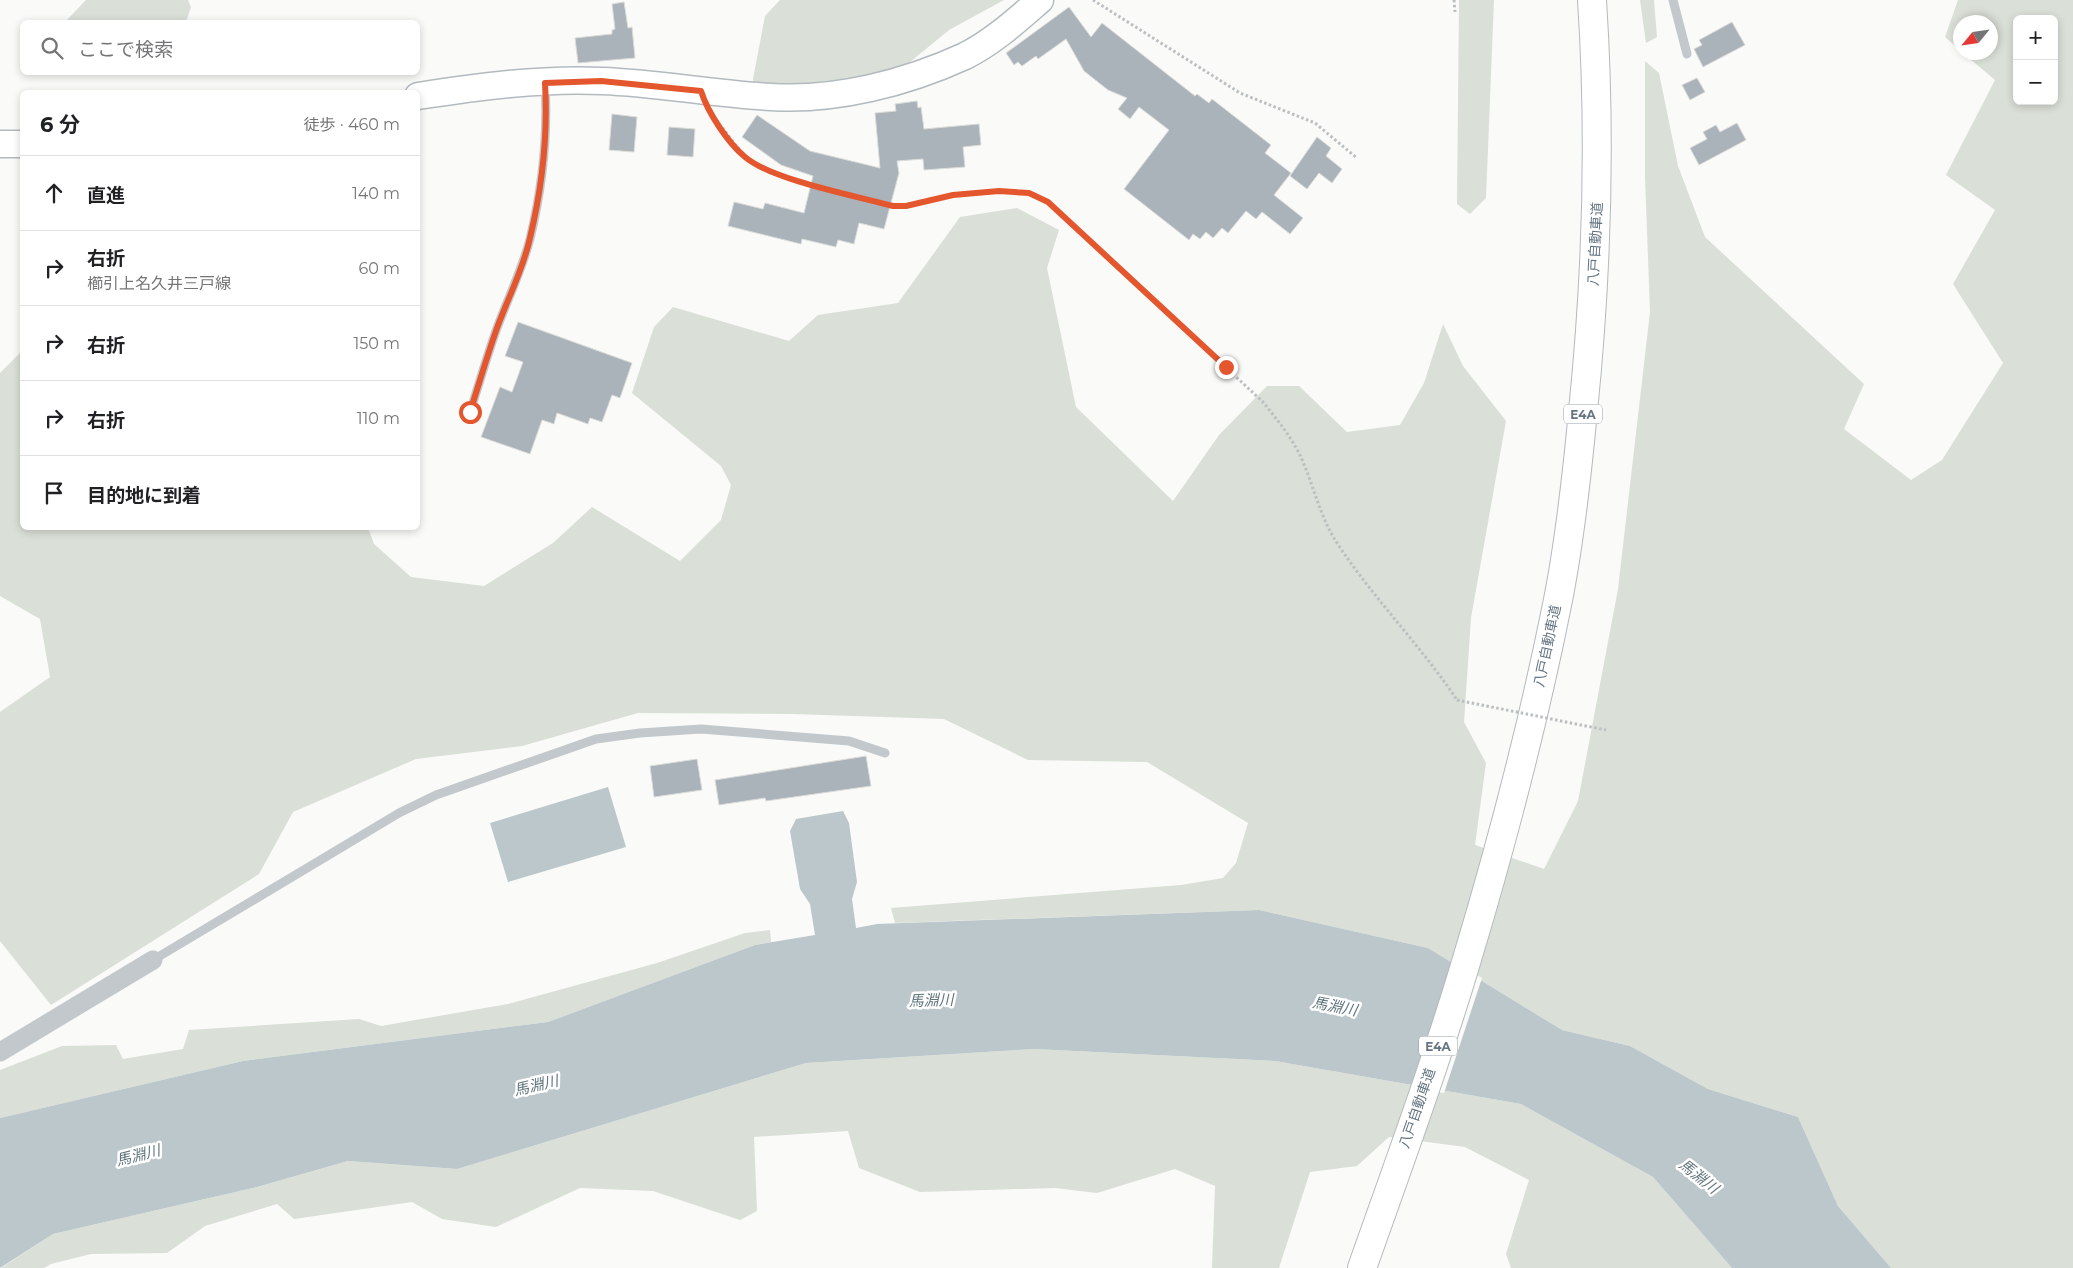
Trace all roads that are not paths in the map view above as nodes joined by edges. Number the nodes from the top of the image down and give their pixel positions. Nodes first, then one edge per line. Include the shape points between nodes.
1 (1040, 0) edge
2 (1592, 0) edge
3 (1606, 0) edge
4 (1673, 0) edge
5 (1687, 54) dead end
6 (545, 83) junction
7 (420, 96) edge
8 (0, 144) edge
9 (20, 144) edge
10 (470, 412) dead end
11 (886, 753) dead end
12 (1513, 821) junction
13 (153, 960) joint
14 (0, 1052) edge
15 (1362, 1268) edge
16 (1377, 1268) edge

1 - 6 main road via 996,36 966,55 901,80 813,96 772,97 601,81
2 - 12 highway, 八戸自動車道 / E4A via 1598,192 1591,336 1576,484 1557,602
3 - 12 highway, 八戸自動車道 / E4A via 1612,194 1606,337 1591,489 1571,609 1546,723
4 - 5 lane
6 - 7 main road
6 - 10 lane via 547,114 541,179 530,239
8 - 9 main road
11 - 13 lane via 849,741 701,729 596,739 436,795 345,844
12 - 15 highway, 八戸自動車道 / E4A
12 - 16 highway, 八戸自動車道 / E4A via 1480,968
13 - 14 street

